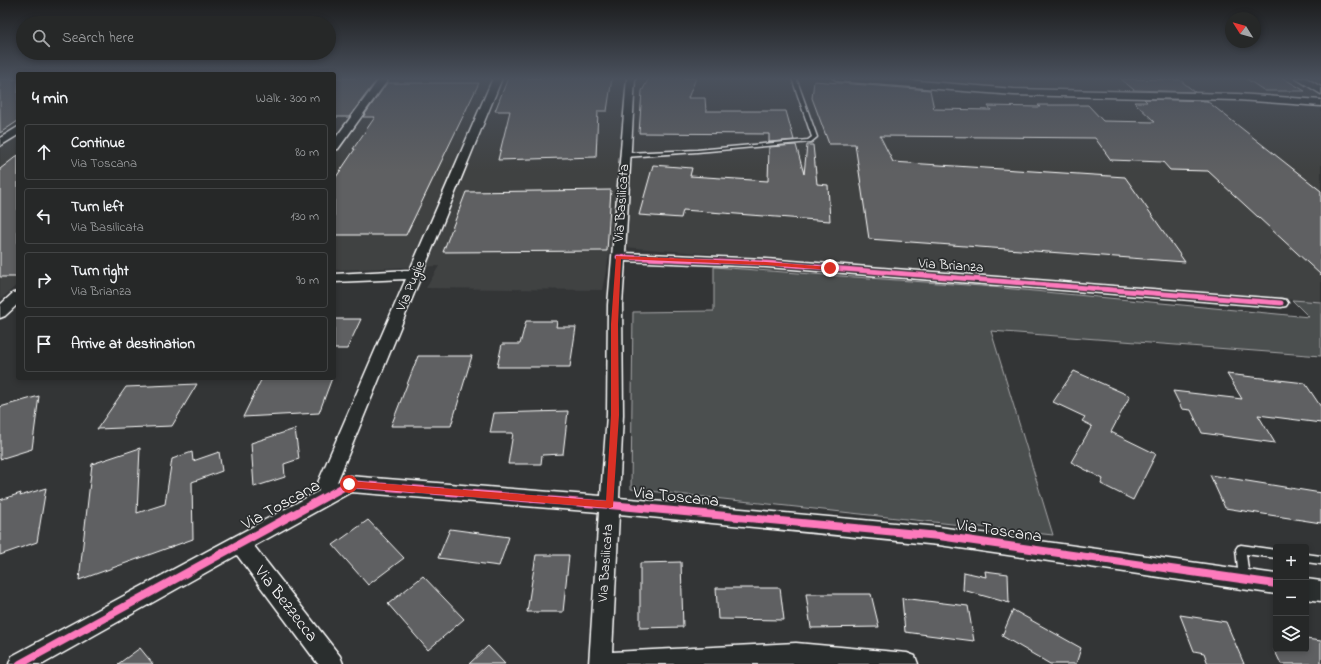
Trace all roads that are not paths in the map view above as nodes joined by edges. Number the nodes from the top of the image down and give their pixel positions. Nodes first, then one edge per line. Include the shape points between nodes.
1 (362, 109) edge
2 (485, 109) edge
3 (629, 109) edge
4 (805, 109) edge
5 (16, 131) edge
6 (0, 143) edge
7 (336, 145) edge
8 (625, 155) junction
9 (618, 257) junction
10 (416, 274) junction
11 (336, 278) edge
12 (0, 295) edge
13 (16, 296) edge
14 (16, 298) edge
15 (1281, 303) dead end
16 (0, 312) edge
17 (329, 494) junction
18 (610, 505) junction
19 (240, 543) junction
20 (1273, 554) edge
21 (1309, 558) edge
22 (1321, 560) edge
23 (1245, 580) junction
24 (1273, 584) edge
25 (1309, 589) edge
26 (1321, 591) edge
27 (20, 664) edge
28 (332, 664) edge
29 (600, 664) edge
30 (608, 664) edge
31 (907, 664) edge

1 - 7 street
2 - 10 street, Via Puglie
3 - 8 street, Via Basilicata
4 - 8 lane via 814,137 809,141
5 - 6 street
8 - 9 street, Via Basilicata
9 - 15 street, Via Brianza via 766,264
9 - 18 street, Via Basilicata via 614,324 615,415
10 - 11 street
10 - 17 street, Via Puglie via 326,485
12 - 13 street
14 - 16 street
17 - 18 street, Via Toscana via 349,484
17 - 19 street, Via Toscana
18 - 23 street, Via Toscana via 940,536
18 - 29 street, Via Basilicata
19 - 27 street, Via Toscana
19 - 28 street, Via Bezzecca
20 - 23 lane via 1241,549
21 - 22 lane
23 - 24 street, Via Toscana
25 - 26 street
30 - 31 street via 796,654

